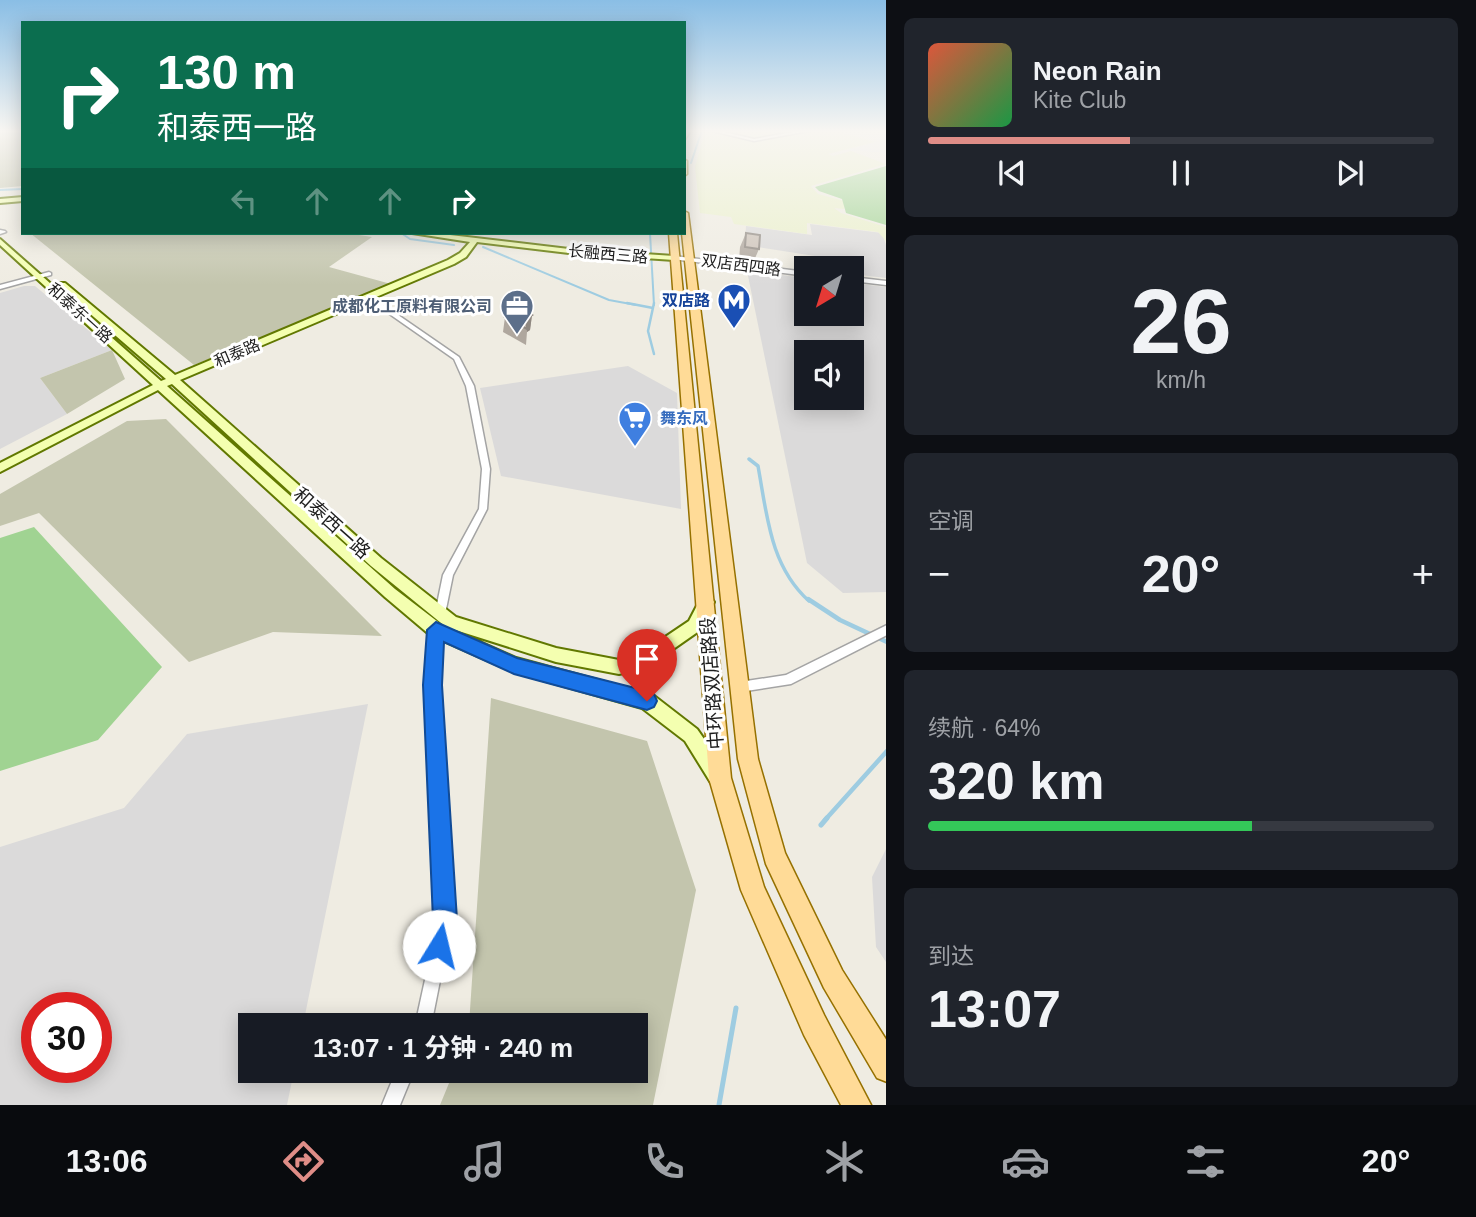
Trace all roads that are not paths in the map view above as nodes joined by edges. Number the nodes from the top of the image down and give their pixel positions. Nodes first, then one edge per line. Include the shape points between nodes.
1 (21, 200) edge
2 (0, 201) edge
3 (1, 234) edge
4 (430, 235) edge
5 (673, 235) edge
6 (679, 235) edge
7 (474, 241) junction
8 (674, 259) junction
9 (794, 273) edge
10 (44, 275) junction
11 (864, 280) edge
12 (886, 283) edge
13 (0, 288) edge
14 (370, 298) junction
15 (167, 382) junction
16 (0, 468) edge
17 (706, 601) junction
18 (438, 622) junction
19 (886, 628) edge
20 (740, 687) junction
21 (720, 778) junction
22 (426, 1013) edge
23 (886, 1068) edge
24 (400, 1083) edge
25 (391, 1105) edge
26 (858, 1105) edge

1 - 2 street
3 - 10 street, 和泰西一路
4 - 7 street, 长融西三路
5 - 8 main road, 中环路双店路段
6 - 8 main road, 中环路双店路段
7 - 8 street, 长融西三路
7 - 14 street, 和泰路 via 451,262
8 - 9 street, 双店西四路
8 - 17 main road, 中环路双店路段
8 - 20 main road, 中环路双店路段
10 - 13 street
10 - 15 street, 和泰西一路
11 - 12 street
14 - 15 street, 和泰路
14 - 18 street via 457,358 470,386 486,469 483,509 448,575
15 - 16 street, 和泰路
15 - 18 street, 和泰西一路 via 390,593
17 - 18 street, 和泰西一路 via 694,626 640,663 618,667
17 - 21 main road, 中环路双店路段
18 - 21 street, 和泰西一路 via 514,665 647,701 691,735
18 - 22 street via 433,685 445,920
19 - 20 street via 787,680
20 - 23 main road, 中环路双店路段 via 748,759 774,856 833,979
21 - 26 main road, 中环路双店路段 via 752,890 814,1025
24 - 25 street

